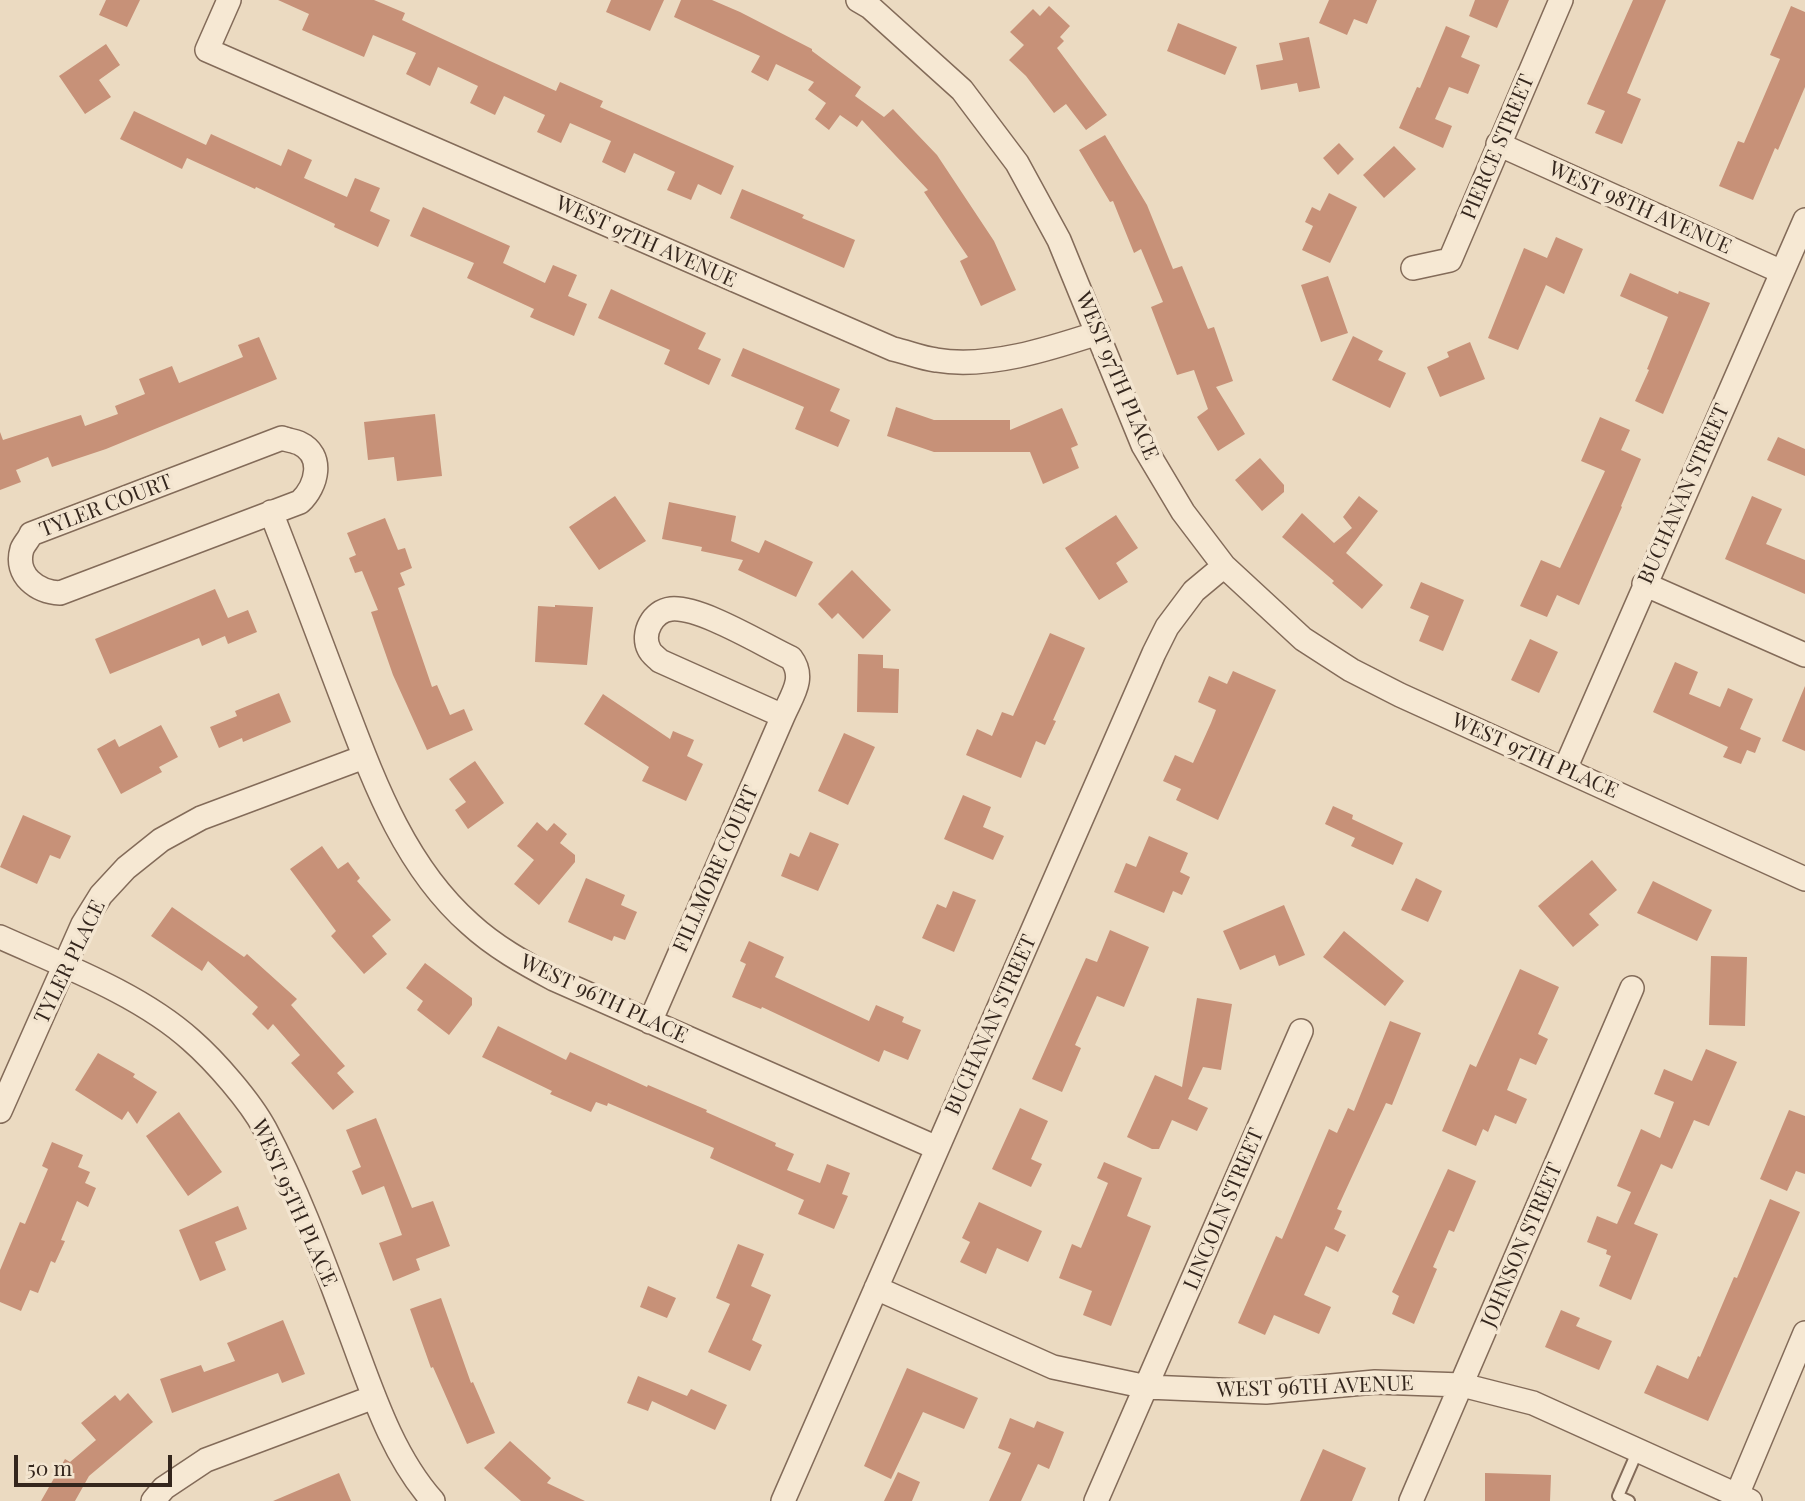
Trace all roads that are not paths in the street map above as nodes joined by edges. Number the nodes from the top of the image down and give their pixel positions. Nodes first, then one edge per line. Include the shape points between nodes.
1 (229, 0) edge
2 (1561, 0) edge
3 (867, 2) edge
4 (1498, 144) junction
5 (1805, 220) edge
6 (1413, 268) dead end
7 (1782, 272) junction
8 (1098, 333) junction
9 (271, 512) junction
10 (1224, 566) junction
11 (1644, 584) junction
12 (1805, 655) edge
13 (783, 716) junction
14 (364, 757) junction
15 (1564, 769) junction
16 (1805, 879) edge
17 (0, 937) edge
18 (65, 966) junction
19 (1632, 988) dead end
20 (650, 1022) junction
21 (1300, 1031) dead end
22 (0, 1111) edge
23 (937, 1148) junction
24 (876, 1288) junction
25 (1802, 1348) edge
26 (1462, 1385) junction
27 (1147, 1387) junction
28 (374, 1397) junction
29 (1639, 1450) junction
30 (1744, 1498) edge
31 (153, 1501) edge
32 (433, 1501) edge
33 (783, 1501) edge
34 (1096, 1501) edge
35 (1411, 1501) edge
36 (1629, 1501) edge

1 - 8 street, WEST 97TH AVENUE via 207,50 893,349 937,360 985,361 1040,352
2 - 4 street, PIERCE STREET
3 - 8 street, WEST 97TH PLACE via 962,90 1017,163 1059,240
4 - 6 street, PIERCE STREET via 1450,260
4 - 7 street, WEST 98TH AVENUE
5 - 7 street, BUCHANAN STREET
7 - 11 street, BUCHANAN STREET
8 - 10 street, WEST 97TH PLACE via 1143,445 1183,512
9 - 9 street, TYLER COURT via 300,502 316,478 315,459 302,444 282,438 31,534 22,549 21,564 26,579 46,592 61,593
9 - 14 street, WEST 96TH PLACE
10 - 15 street, WEST 97TH PLACE via 1303,639 1351,670
10 - 23 street, BUCHANAN STREET via 1194,592 1154,653
11 - 12 street
11 - 15 street, BUCHANAN STREET
13 - 13 street, FILLMORE COURT via 660,661 645,638 656,615 669,609 688,610 791,658 798,668 798,681
13 - 20 street, FILLMORE COURT
14 - 18 street, TYLER PLACE via 201,818 161,839 101,895
14 - 20 street, WEST 96TH PLACE via 407,848 469,924 532,967
15 - 16 street, WEST 97TH PLACE
17 - 18 street, WEST 95TH PLACE
18 - 22 street, TYLER PLACE
18 - 28 street, WEST 95TH PLACE via 142,1005 191,1039 228,1078 264,1128 313,1235
19 - 26 street, JOHNSON STREET
20 - 23 street, WEST 96TH PLACE
21 - 27 street, LINCOLN STREET
23 - 24 street, BUCHANAN STREET
24 - 27 street, WEST 96TH AVENUE via 1053,1367
24 - 33 street, BUCHANAN STREET
25 - 30 street
26 - 27 street, WEST 96TH AVENUE via 1375,1382 1266,1392
26 - 29 street, WEST 96TH AVENUE via 1533,1404
26 - 35 street, JOHNSON STREET
27 - 34 street, LINCOLN STREET
28 - 31 street via 206,1460 164,1488
28 - 32 street, WEST 95TH PLACE via 402,1458
29 - 30 street, WEST 96TH AVENUE
29 - 36 lane via 1618,1496

